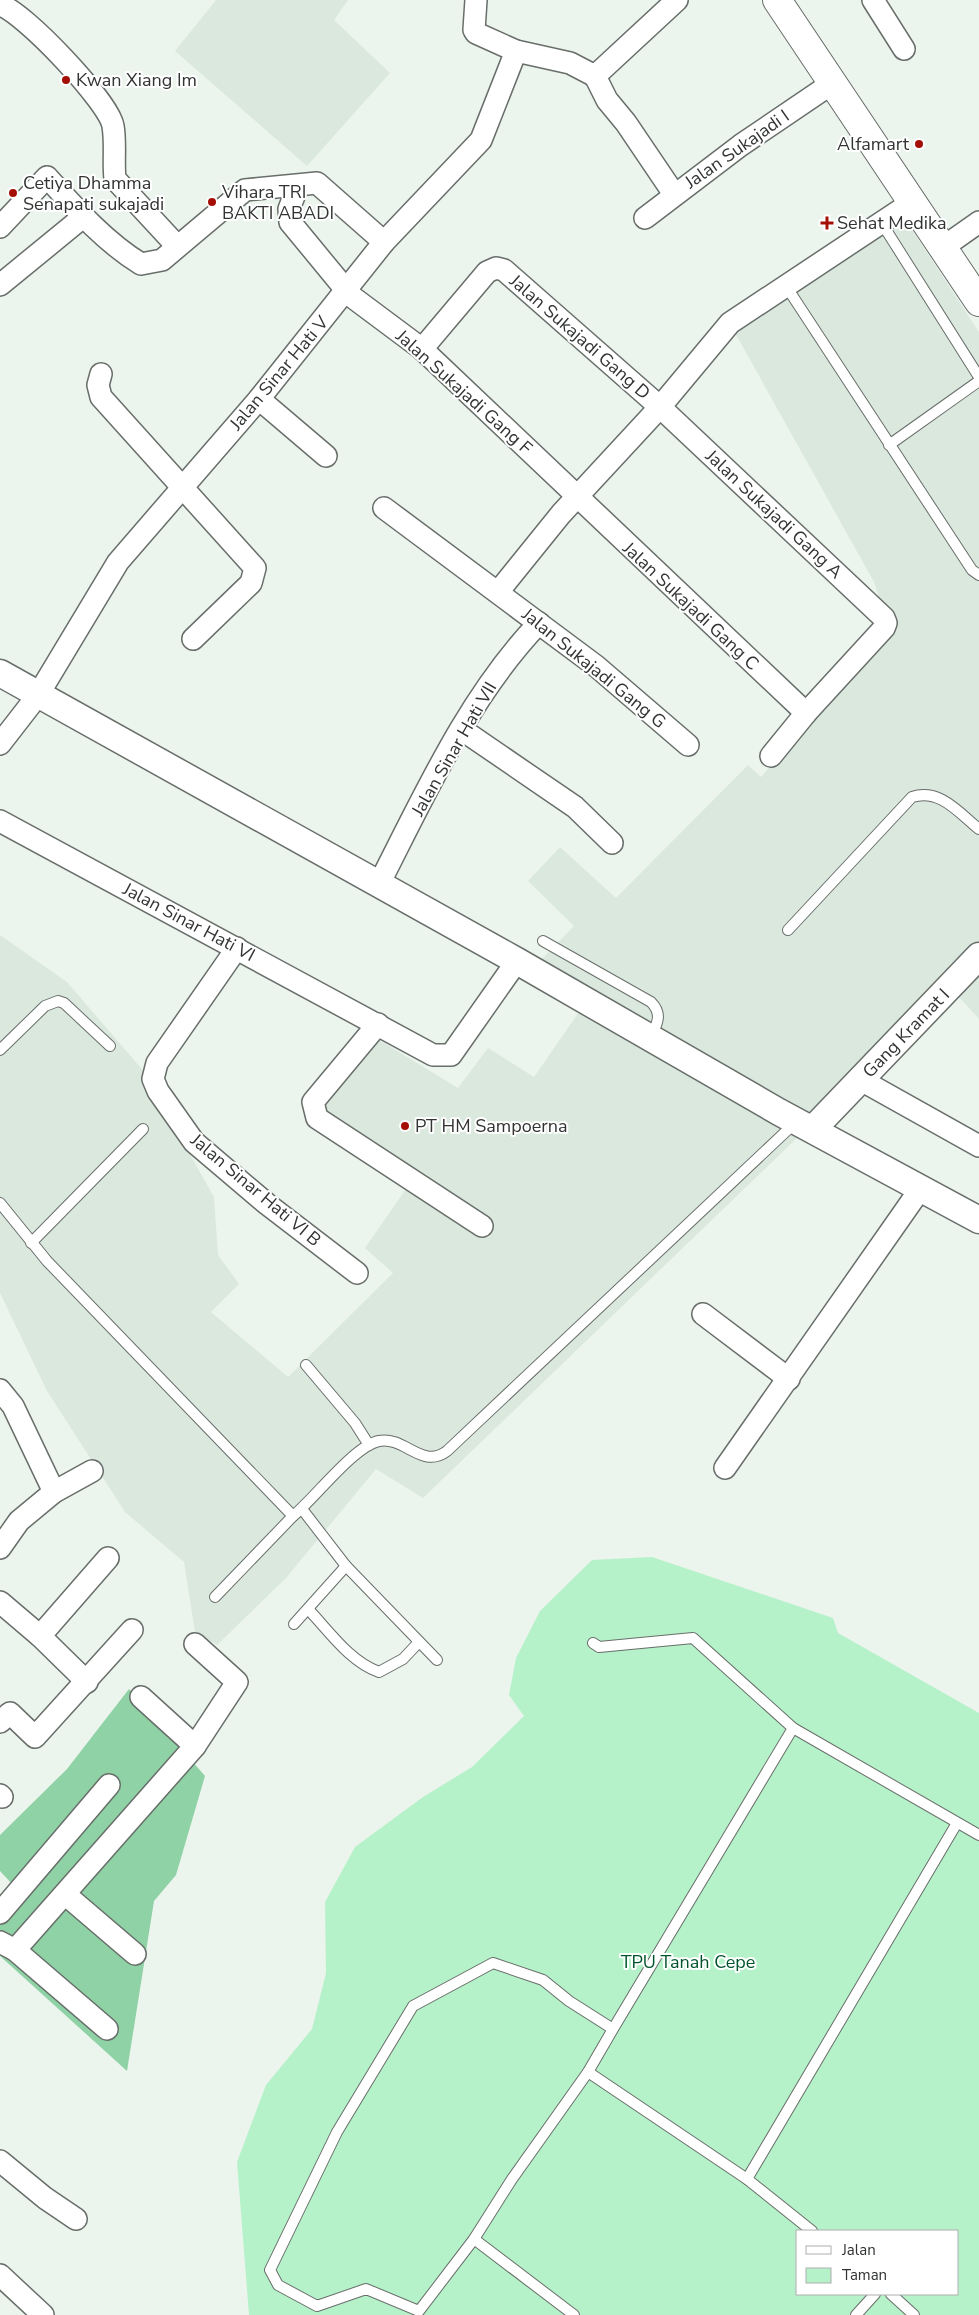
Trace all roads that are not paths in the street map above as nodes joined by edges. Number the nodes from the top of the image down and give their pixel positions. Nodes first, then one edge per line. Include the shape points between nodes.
1 (476, 0) edge
2 (677, 0) edge
3 (777, 0) edge
4 (873, 0) edge
5 (0, 5) edge
6 (904, 49) dead end
7 (516, 51) junction
8 (595, 76) junction
9 (832, 84) junction
10 (298, 186) junction
11 (674, 194) junction
12 (911, 203) junction
13 (83, 217) junction
14 (645, 218) dead end
15 (881, 222) junction
16 (979, 222) edge
17 (0, 227) edge
18 (384, 242) junction
19 (177, 246) junction
20 (942, 248) junction
21 (0, 285) edge
22 (786, 286) junction
23 (347, 291) junction
24 (979, 302) edge
25 (422, 349) junction
26 (101, 374) dead end
27 (979, 377) edge
28 (979, 381) edge
29 (259, 399) junction
30 (660, 407) junction
31 (889, 445) junction
32 (326, 456) dead end
33 (181, 487) junction
34 (577, 498) junction
35 (384, 508) dead end
36 (979, 575) edge
37 (498, 592) junction
38 (539, 623) junction
39 (193, 639) dead end
40 (0, 673) edge
41 (38, 695) junction
42 (806, 713) junction
43 (462, 729) junction
44 (0, 744) edge
45 (688, 745) dead end
46 (771, 756) dead end
47 (0, 821) edge
48 (979, 830) edge
49 (612, 843) dead end
50 (379, 884) junction
51 (788, 930) dead end
52 (542, 941) dead end
53 (237, 948) junction
54 (979, 956) edge
55 (517, 961) junction
56 (378, 1024) junction
57 (651, 1037) junction
58 (110, 1046) dead end
59 (0, 1050) edge
60 (861, 1080) junction
61 (804, 1125) junction
62 (143, 1129) dead end
63 (979, 1146) edge
64 (921, 1188) junction
65 (0, 1203) edge
66 (979, 1220) edge
67 (482, 1226) dead end
68 (31, 1243) junction
69 (356, 1273) dead end
70 (703, 1314) dead end
71 (306, 1365) dead end
72 (789, 1379) junction
73 (0, 1390) edge
74 (369, 1445) junction
75 (725, 1468) dead end
76 (92, 1471) dead end
77 (54, 1492) junction
78 (302, 1509) junction
79 (293, 1516) junction
80 (0, 1548) edge
81 (108, 1558) dead end
82 (346, 1566) junction
83 (215, 1597) dead end
84 (0, 1602) edge
85 (308, 1609) junction
86 (294, 1624) dead end
87 (132, 1630) dead end
88 (40, 1636) junction
89 (419, 1642) junction
90 (593, 1643) dead end
91 (195, 1644) dead end
92 (437, 1660) dead end
93 (87, 1682) junction
94 (141, 1698) dead end
95 (0, 1722) edge
96 (793, 1728) junction
97 (195, 1746) junction
98 (110, 1785) dead end
99 (957, 1823) junction
100 (979, 1835) edge
101 (66, 1895) junction
102 (0, 1913) edge
103 (8, 1946) edge
104 (135, 1954) dead end
105 (107, 2029) dead end
106 (613, 2029) junction
107 (588, 2072) junction
108 (0, 2161) edge
109 (747, 2179) junction
110 (76, 2219) dead end
111 (811, 2230) edge
112 (474, 2239) junction
113 (0, 2275) edge
114 (873, 2295) edge
115 (892, 2295) edge
116 (43, 2315) edge
117 (574, 2315) edge
118 (856, 2315) edge
119 (914, 2315) edge

1 - 7 street via 475,32
2 - 8 street
3 - 9 main road
4 - 6 street
5 - 19 street via 45,39 102,102 113,126 115,180
7 - 8 street via 570,63
7 - 18 street, Jalan Sinar Hati V via 482,140
8 - 11 street via 607,100
9 - 11 street, Jalan Sukajadi I via 740,144
9 - 12 main road
10 - 18 street via 317,184
10 - 19 street via 245,190
10 - 23 street, Jalan Sukajadi Gang F via 289,209 290,222
11 - 14 street, Jalan Sukajadi I
12 - 15 street
12 - 20 main road
13 - 17 street via 47,177
13 - 19 street via 141,264 162,260
13 - 21 street
15 - 22 street
15 - 27 lane
16 - 20 street
18 - 23 street, Jalan Sinar Hati V
20 - 24 main road
22 - 30 street via 730,323
22 - 31 lane
23 - 25 street, Jalan Sukajadi Gang F
23 - 29 street, Jalan Sinar Hati V
25 - 30 street, Jalan Sukajadi Gang D via 487,272 500,268
25 - 34 street, Jalan Sukajadi Gang F
26 - 33 street via 98,385 102,397
28 - 31 lane
29 - 32 street
29 - 33 street, Jalan Sinar Hati V
30 - 34 street
30 - 42 street, Jalan Sukajadi Gang A via 884,618 884,628
31 - 36 lane via 972,570
33 - 39 street via 255,568 251,583
33 - 41 street, Jalan Sinar Hati V via 118,562
34 - 37 street
34 - 42 street, Jalan Sukajadi Gang C
35 - 37 street, Jalan Sukajadi Gang G
37 - 38 street, Jalan Sukajadi Gang G
38 - 43 street, Jalan Sinar Hati VII via 515,648
38 - 45 street, Jalan Sukajadi Gang G via 605,673
40 - 41 street
41 - 44 street
41 - 50 street
42 - 46 street
43 - 49 street via 575,807
43 - 50 street, Jalan Sinar Hati VII
47 - 53 street, Jalan Sinar Hati VI
48 - 51 lane via 940,797 923,793 912,797
50 - 55 street
52 - 57 lane via 651,1002 658,1014
53 - 56 street, Jalan Sinar Hati VI
53 - 69 street, Jalan Sinar Hati VI B via 156,1063 153,1079 158,1092 194,1142
54 - 60 street, Gang Kramat I
55 - 56 street, Jalan Sinar Hati VI via 451,1055 433,1055
55 - 57 street
56 - 67 street via 313,1102 317,1118
57 - 61 street
58 - 59 lane via 58,1000 45,1006
60 - 61 street, Gang Kramat I via 832,1109
60 - 63 street
61 - 64 street
61 - 74 lane via 439,1457 431,1459 392,1442 380,1441
62 - 68 lane
64 - 66 street
64 - 72 street
65 - 68 lane
68 - 79 lane
70 - 72 street
71 - 74 lane via 355,1423
72 - 75 street
73 - 77 street via 13,1406
74 - 78 lane
76 - 77 street
77 - 80 street via 19,1521
78 - 79 lane
78 - 82 lane
79 - 83 lane
81 - 88 street
82 - 85 lane
82 - 89 lane
84 - 88 street
85 - 86 lane
85 - 89 lane via 366,1668 379,1672 403,1660
87 - 93 street
88 - 93 street
89 - 92 lane
90 - 96 lane via 600,1647 693,1638
91 - 97 street via 237,1682
93 - 95 street via 35,1737 10,1713
94 - 97 street
96 - 99 lane
96 - 106 lane
97 - 101 street
98 - 102 street
99 - 100 lane
99 - 109 lane
101 - 103 street
101 - 104 street
103 - 105 street
106 - 107 lane
106 - 112 lane via 542,1980 493,1963 413,2006 337,2132 270,2270 278,2285 317,2306 366,2289 419,2311
107 - 109 lane
107 - 112 lane
108 - 110 street
109 - 111 lane
112 - 117 lane
113 - 116 street
114 - 118 lane
115 - 119 lane

